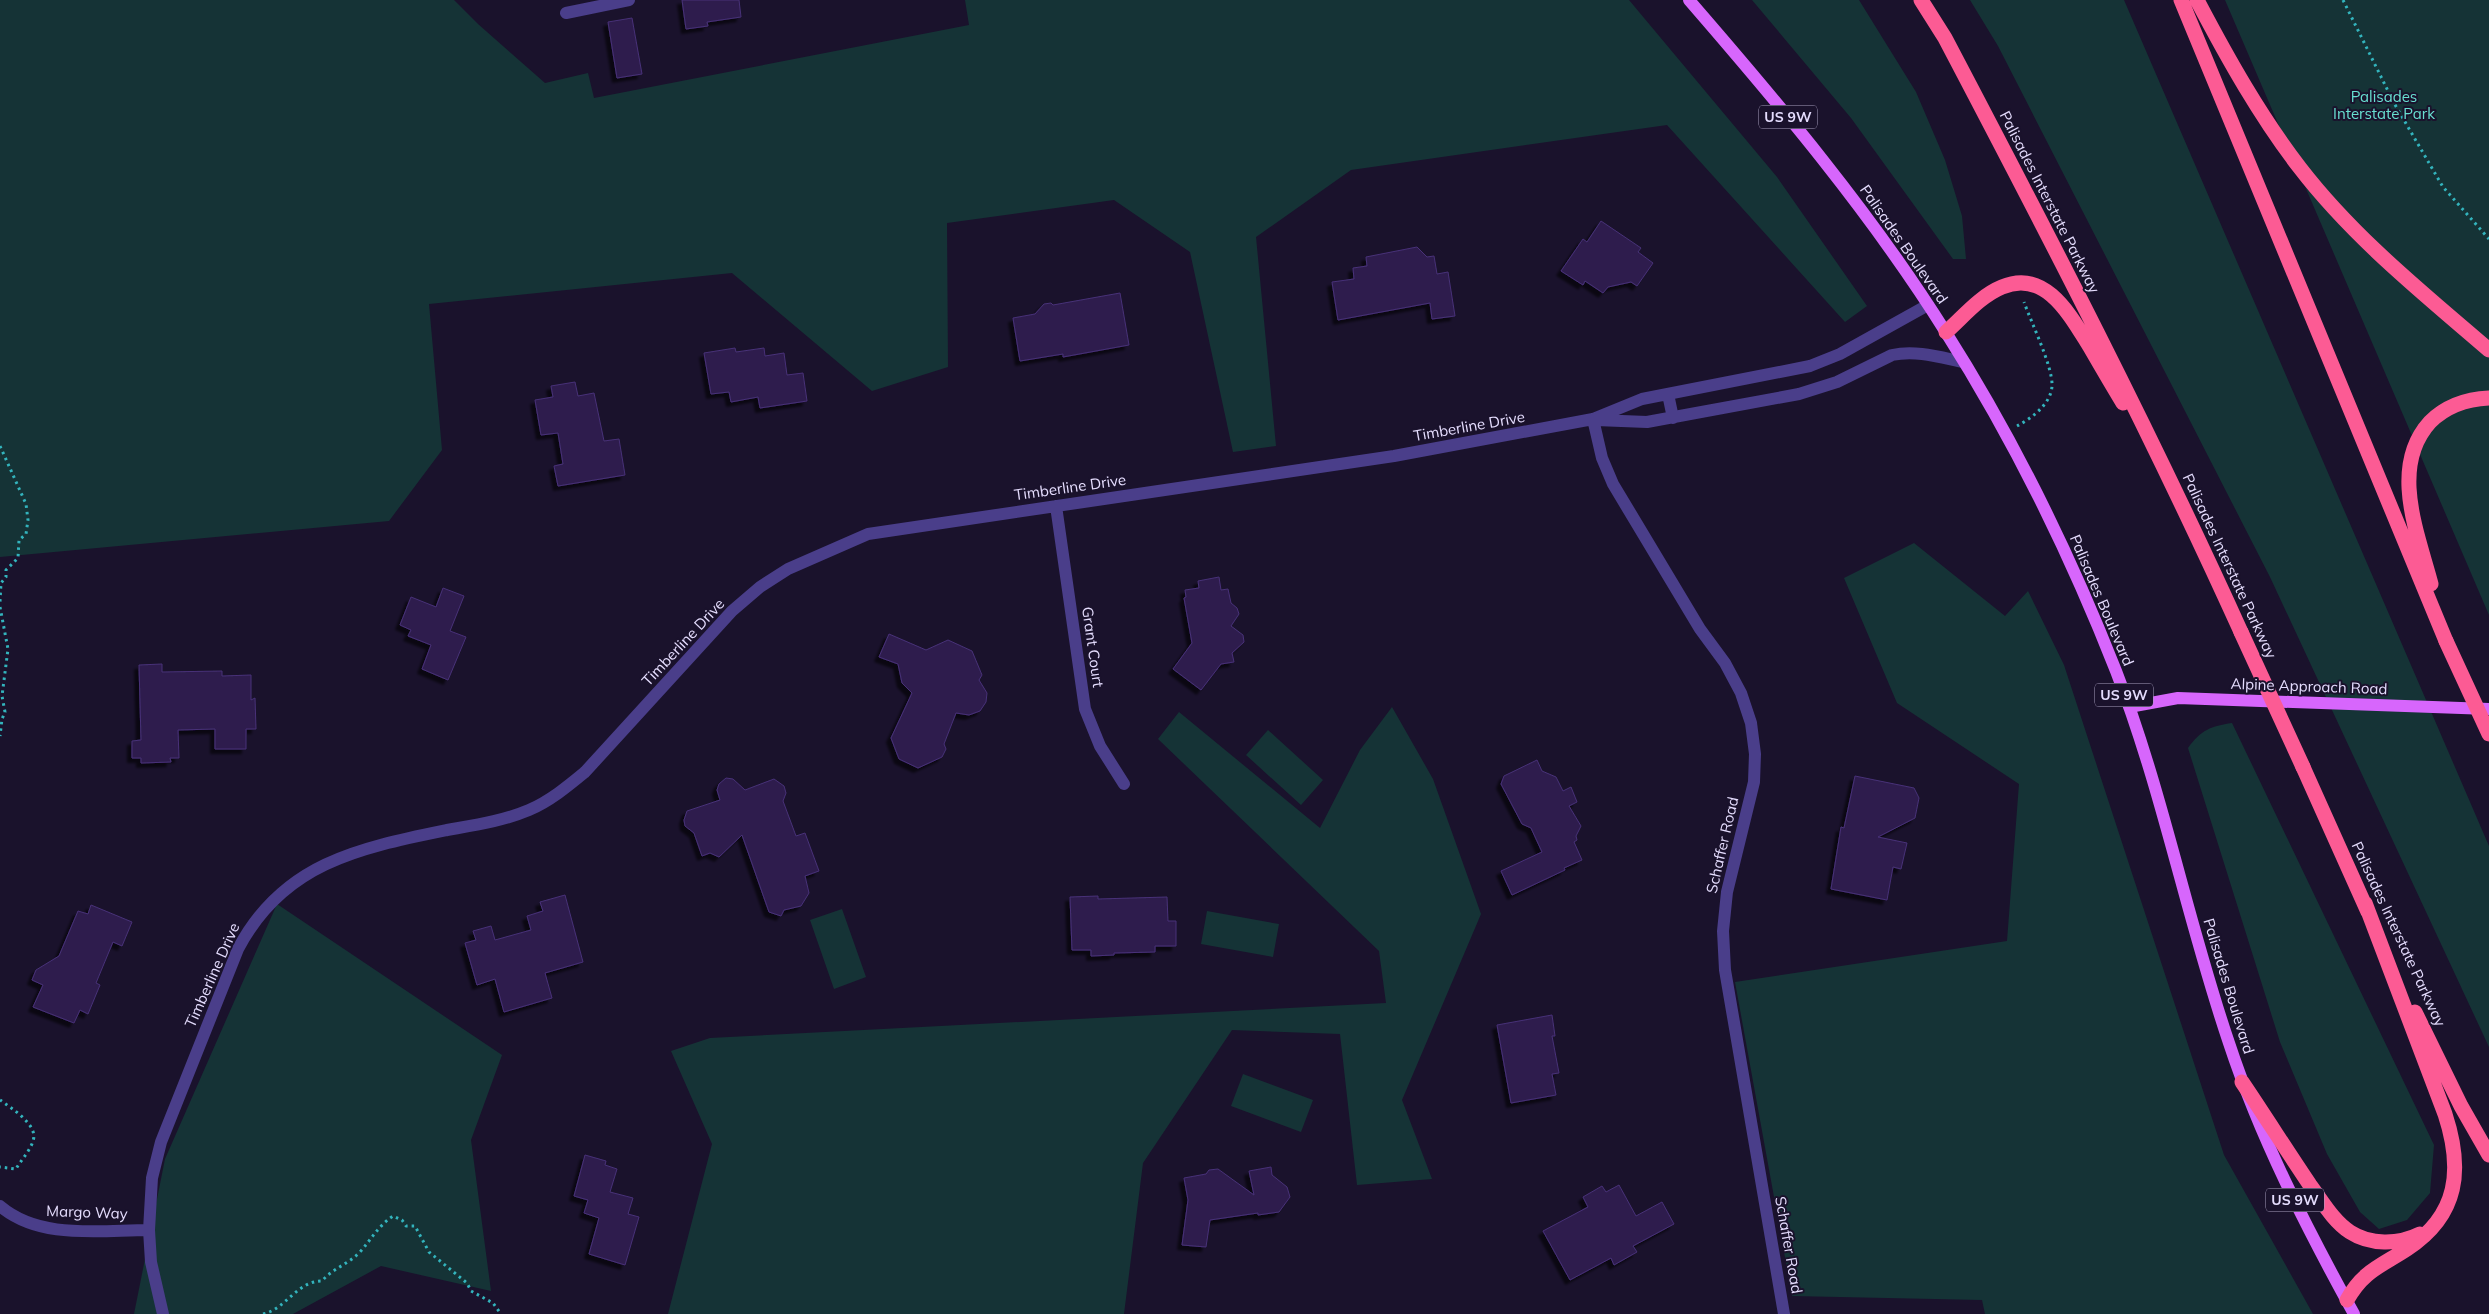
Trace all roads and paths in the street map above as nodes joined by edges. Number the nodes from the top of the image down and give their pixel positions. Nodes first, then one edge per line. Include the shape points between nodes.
1 (629, 0) edge
2 (1690, 0) edge
3 (1921, 0) edge
4 (2181, 0) edge
5 (2197, 0) edge
6 (2343, 0) edge
7 (566, 13) dead end
8 (2489, 239) edge
9 (2017, 283) junction
10 (1928, 305) junction
11 (1946, 332) junction
12 (2489, 350) edge
13 (1963, 362) junction
14 (1668, 394) junction
15 (2489, 398) edge
16 (1673, 418) junction
17 (1593, 419) junction
18 (2004, 434) junction
19 (0, 446) edge
20 (2177, 492) junction
21 (1056, 506) junction
22 (0, 602) edge
23 (0, 607) edge
24 (2446, 641) junction
25 (2129, 707) junction
26 (2489, 709) edge
27 (2489, 734) edge
28 (0, 736) edge
29 (1124, 784) dead end
30 (2364, 903) junction
31 (2242, 1082) junction
32 (0, 1100) edge
33 (2489, 1155) edge
34 (0, 1166) edge
35 (0, 1206) edge
36 (2434, 1225) junction
37 (149, 1230) junction
38 (2347, 1300) junction
39 (163, 1314) edge
40 (263, 1314) edge
41 (501, 1314) edge
42 (1784, 1314) edge
43 (2354, 1314) edge

1 - 7 street
2 - 10 main road, Palisades Boulevard / US 9W via 1818,154
3 - 20 highway, Palisades Interstate Parkway via 1945,38 2042,223
4 - 24 highway
5 - 12 highway via 2256,106 2312,183 2391,265
6 - 8 path via 2394,103 2443,188
9 - 11 highway via 1987,295
9 - 18 path via 2048,366 2052,387 2049,397 2034,415
9 - 20 highway via 2042,288 2062,304
10 - 11 main road, Palisades Boulevard / US 9W
10 - 14 street, Timberline Drive via 1840,354 1810,366
11 - 13 main road, Palisades Boulevard / US 9W
13 - 16 street, Timberline Drive via 1922,353 1902,353 1837,382 1799,394
13 - 18 main road, Palisades Boulevard / US 9W
14 - 16 street
14 - 17 street, Timberline Drive via 1642,399
15 - 24 highway via 2462,402 2433,420 2419,437 2409,466 2412,506
16 - 17 street, Timberline Drive via 1647,422
17 - 21 street, Timberline Drive via 1394,456
17 - 42 street, Schaffer Road via 1602,458 1613,484 1700,629 1725,663 1741,693 1751,723 1754,782 1727,892 1723,931 1725,970
18 - 25 main road, Palisades Boulevard / US 9W via 2072,568
19 - 22 path via 26,504 28,520 26,534 19,540 18,558 6,570 6,577 1,583
20 - 30 highway, Palisades Interstate Parkway, bridge
21 - 29 street, Grant Court via 1085,709 1100,746
21 - 37 street, Timberline Drive via 868,534 788,569 732,611 585,772 559,793 529,810 500,820 415,837 338,858 291,883 248,929 238,949 161,1142 152,1178
23 - 28 path via 8,649 2,696 5,712
24 - 27 highway, bridge
25 - 26 main road, Alpine Approach Road via 2178,698
25 - 31 main road, Palisades Boulevard / US 9W
30 - 33 highway, Palisades Interstate Parkway via 2432,1048
30 - 36 highway via 2441,1105 2454,1148 2456,1170 2453,1190
31 - 36 highway via 2322,1202 2349,1231 2370,1240 2387,1242 2404,1240
31 - 38 main road, Palisades Boulevard / US 9W via 2285,1180
32 - 34 path via 24,1117 34,1141 16,1168
35 - 37 street, Margo Way via 31,1225 53,1230
36 - 38 highway via 2415,1243 2368,1273
37 - 39 street, Timberline Drive via 151,1262
38 - 43 main road, Palisades Boulevard / US 9W
40 - 41 path via 272,1312 294,1292 322,1281 349,1261 380,1225 393,1216 406,1226 414,1226 429,1252 467,1283 471,1291 493,1303

